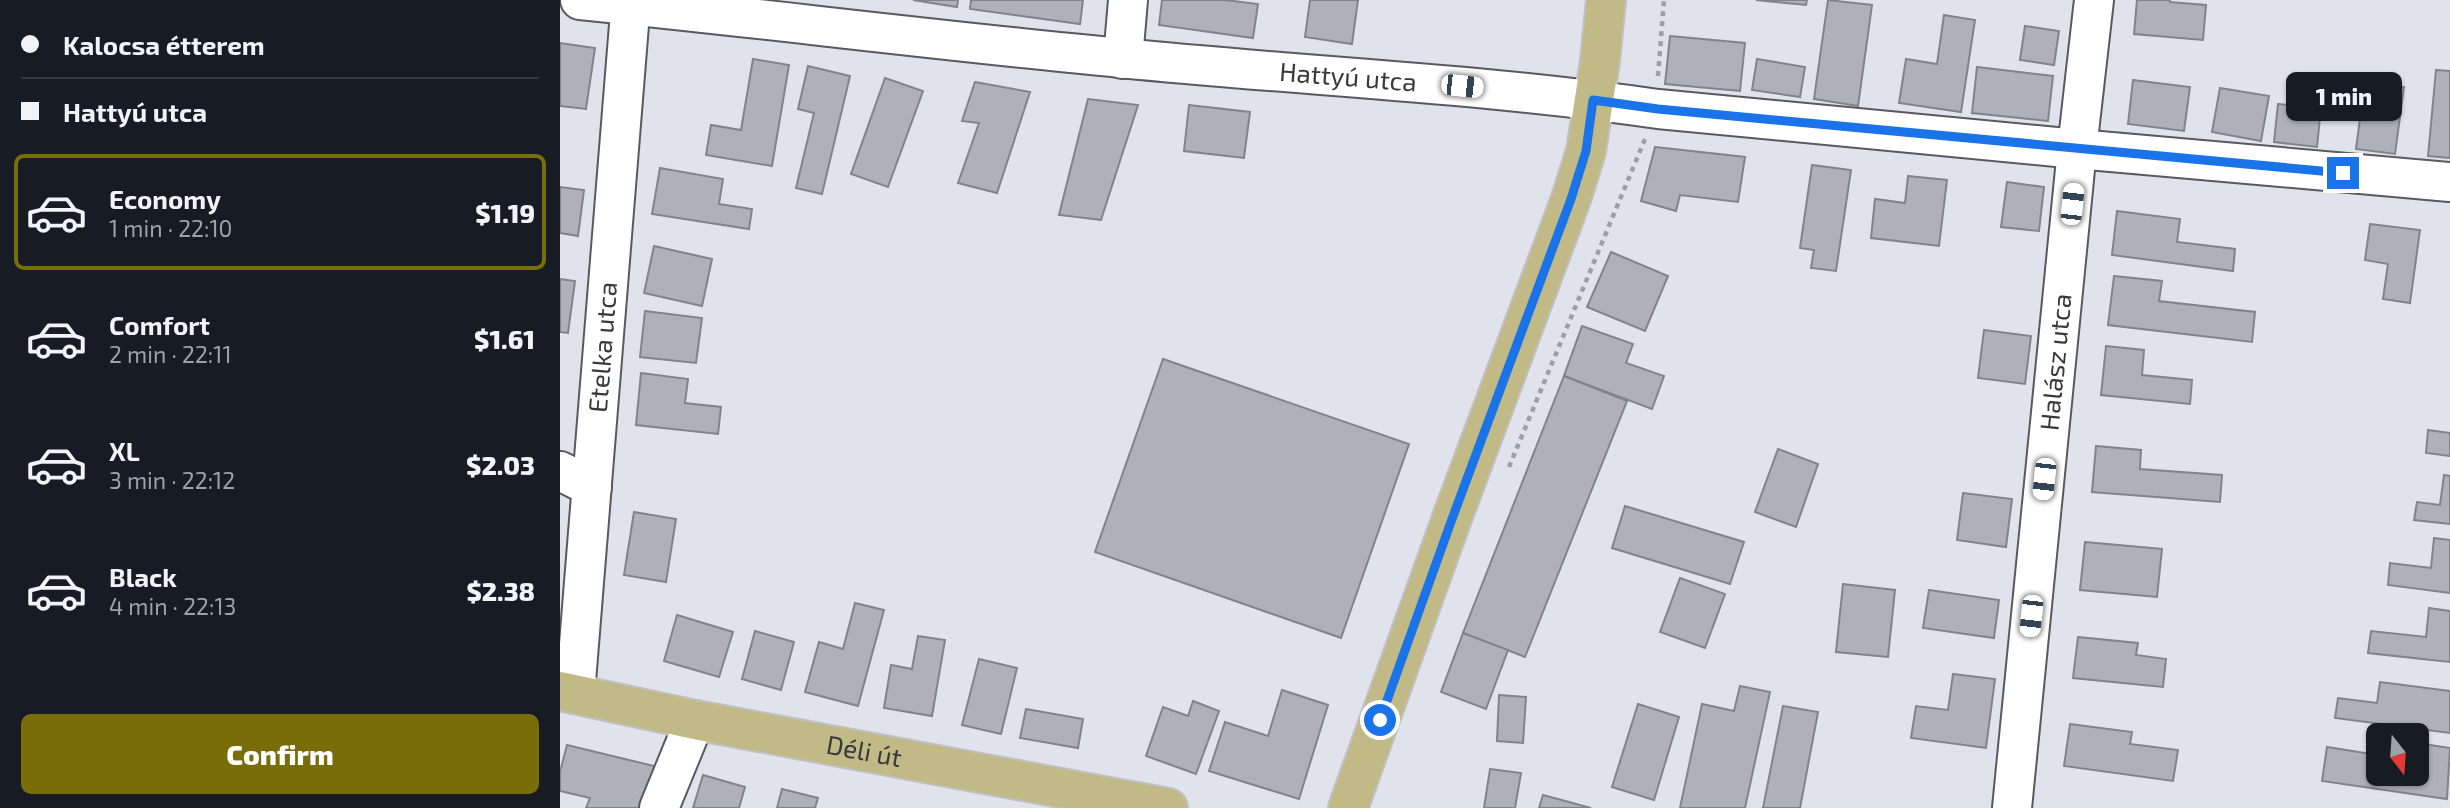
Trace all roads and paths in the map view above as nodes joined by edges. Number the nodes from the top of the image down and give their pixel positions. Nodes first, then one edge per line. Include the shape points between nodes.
1 (580, 0) edge
2 (1128, 0) edge
3 (1606, 0) edge
4 (1664, 0) edge
5 (2094, 0) edge
6 (630, 3) edge
7 (1123, 59) junction
8 (1593, 100) junction
9 (1658, 109) junction
10 (2077, 149) junction
11 (2450, 182) edge
12 (1507, 474) dead end
13 (576, 479) edge
14 (568, 693) edge
15 (695, 720) junction
16 (659, 808) edge
17 (1168, 808) edge
18 (1348, 808) edge
19 (2011, 808) edge

1 - 6 street, Hattyú utca
2 - 7 street
3 - 8 main road
4 - 9 path
5 - 10 street, Halász utca
6 - 7 street, Hattyú utca
6 - 13 street, Etelka utca
7 - 8 street, Hattyú utca
8 - 9 street, Hattyú utca
8 - 18 main road via 1586,151 1571,199
9 - 10 street, Hattyú utca
9 - 12 path
10 - 11 street, Hattyú utca
10 - 19 street, Halász utca
13 - 14 street, Etelka utca
14 - 15 main road, Déli út
15 - 16 street
15 - 17 main road, Déli út

